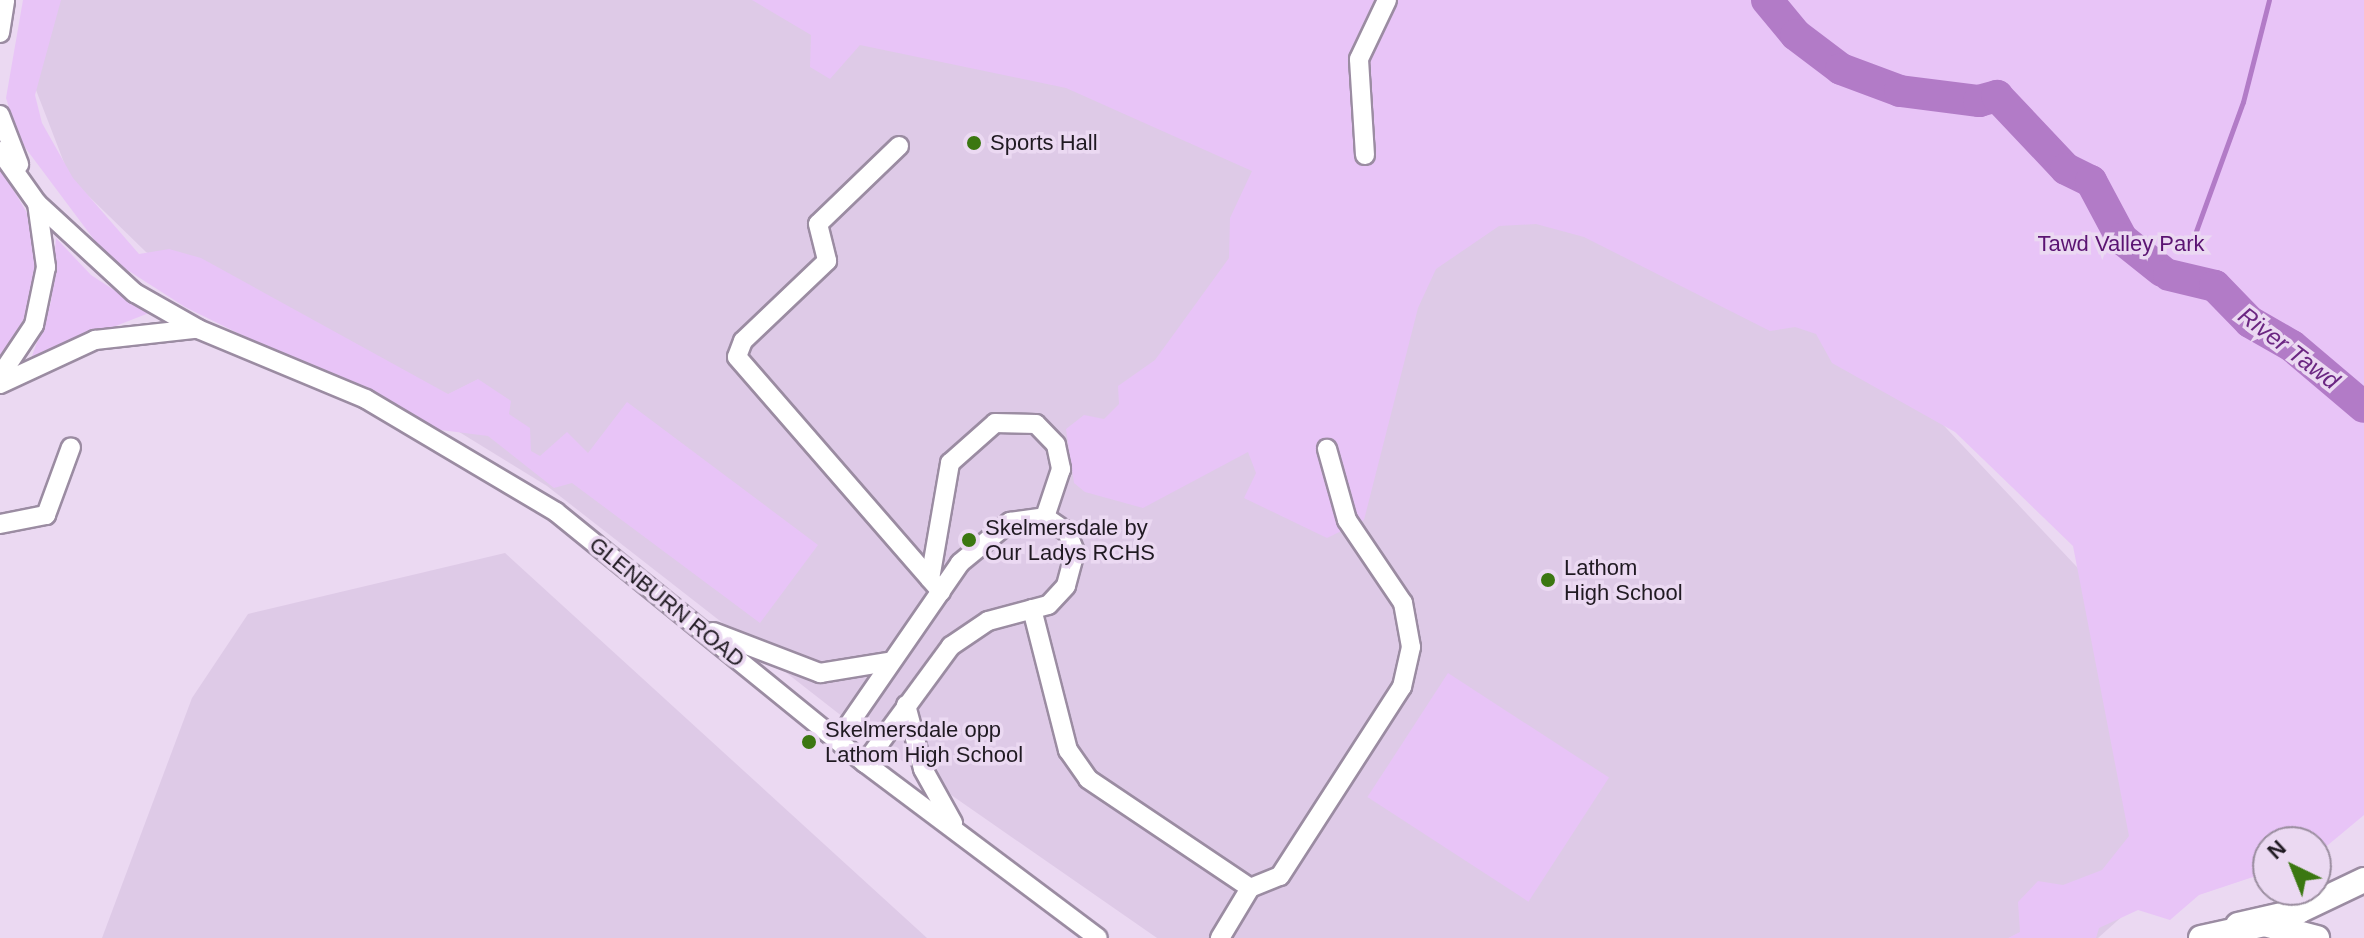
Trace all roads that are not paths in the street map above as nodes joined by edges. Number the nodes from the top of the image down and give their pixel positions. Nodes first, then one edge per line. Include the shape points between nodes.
1 (5, 0) edge
2 (1387, 0) edge
3 (0, 33) edge
4 (0, 115) edge
5 (899, 146) dead end
6 (0, 151) edge
7 (1365, 155) dead end
8 (25, 177) junction
9 (37, 203) junction
10 (198, 329) junction
11 (0, 376) edge
12 (0, 384) edge
13 (71, 447) dead end
14 (1327, 449) dead end
15 (1045, 517) junction
16 (0, 524) edge
17 (935, 585) junction
18 (1032, 609) junction
19 (695, 626) junction
20 (888, 662) junction
21 (906, 705) junction
22 (838, 740) junction
23 (865, 763) junction
24 (962, 837) junction
25 (2364, 880) edge
26 (1250, 888) junction
27 (2238, 925) junction
28 (1093, 936) edge
29 (1220, 938) edge
30 (2201, 938) edge
31 (2317, 938) edge

1 - 3 street
2 - 7 street via 1359,59
4 - 8 street
5 - 17 street via 818,224 827,261 743,341 737,357
6 - 8 street
8 - 9 street
9 - 10 street, GLENBURN ROAD via 108,273
9 - 11 street via 43,294 34,325
10 - 12 street, GLENBURN ROAD via 95,340
10 - 19 street, GLENBURN ROAD via 366,399 542,504
13 - 16 street via 46,515
14 - 26 street via 1347,520 1403,603 1411,647 1402,687 1309,840 1280,876
15 - 17 street via 1010,522
15 - 17 street via 1061,469 1056,445 1036,424 995,423 950,463
15 - 18 street via 1067,532 1075,552 1066,586 1048,605
17 - 20 street
18 - 21 street via 968,631
18 - 26 street via 1068,750 1088,779
19 - 20 street via 820,673
19 - 22 street, GLENBURN ROAD
20 - 22 street
21 - 23 street
21 - 24 street via 923,769
22 - 23 street, GLENBURN ROAD
23 - 24 street, GLENBURN ROAD
24 - 28 street, GLENBURN ROAD
25 - 27 main road via 2299,911
26 - 29 street
27 - 30 main road
27 - 31 main road

